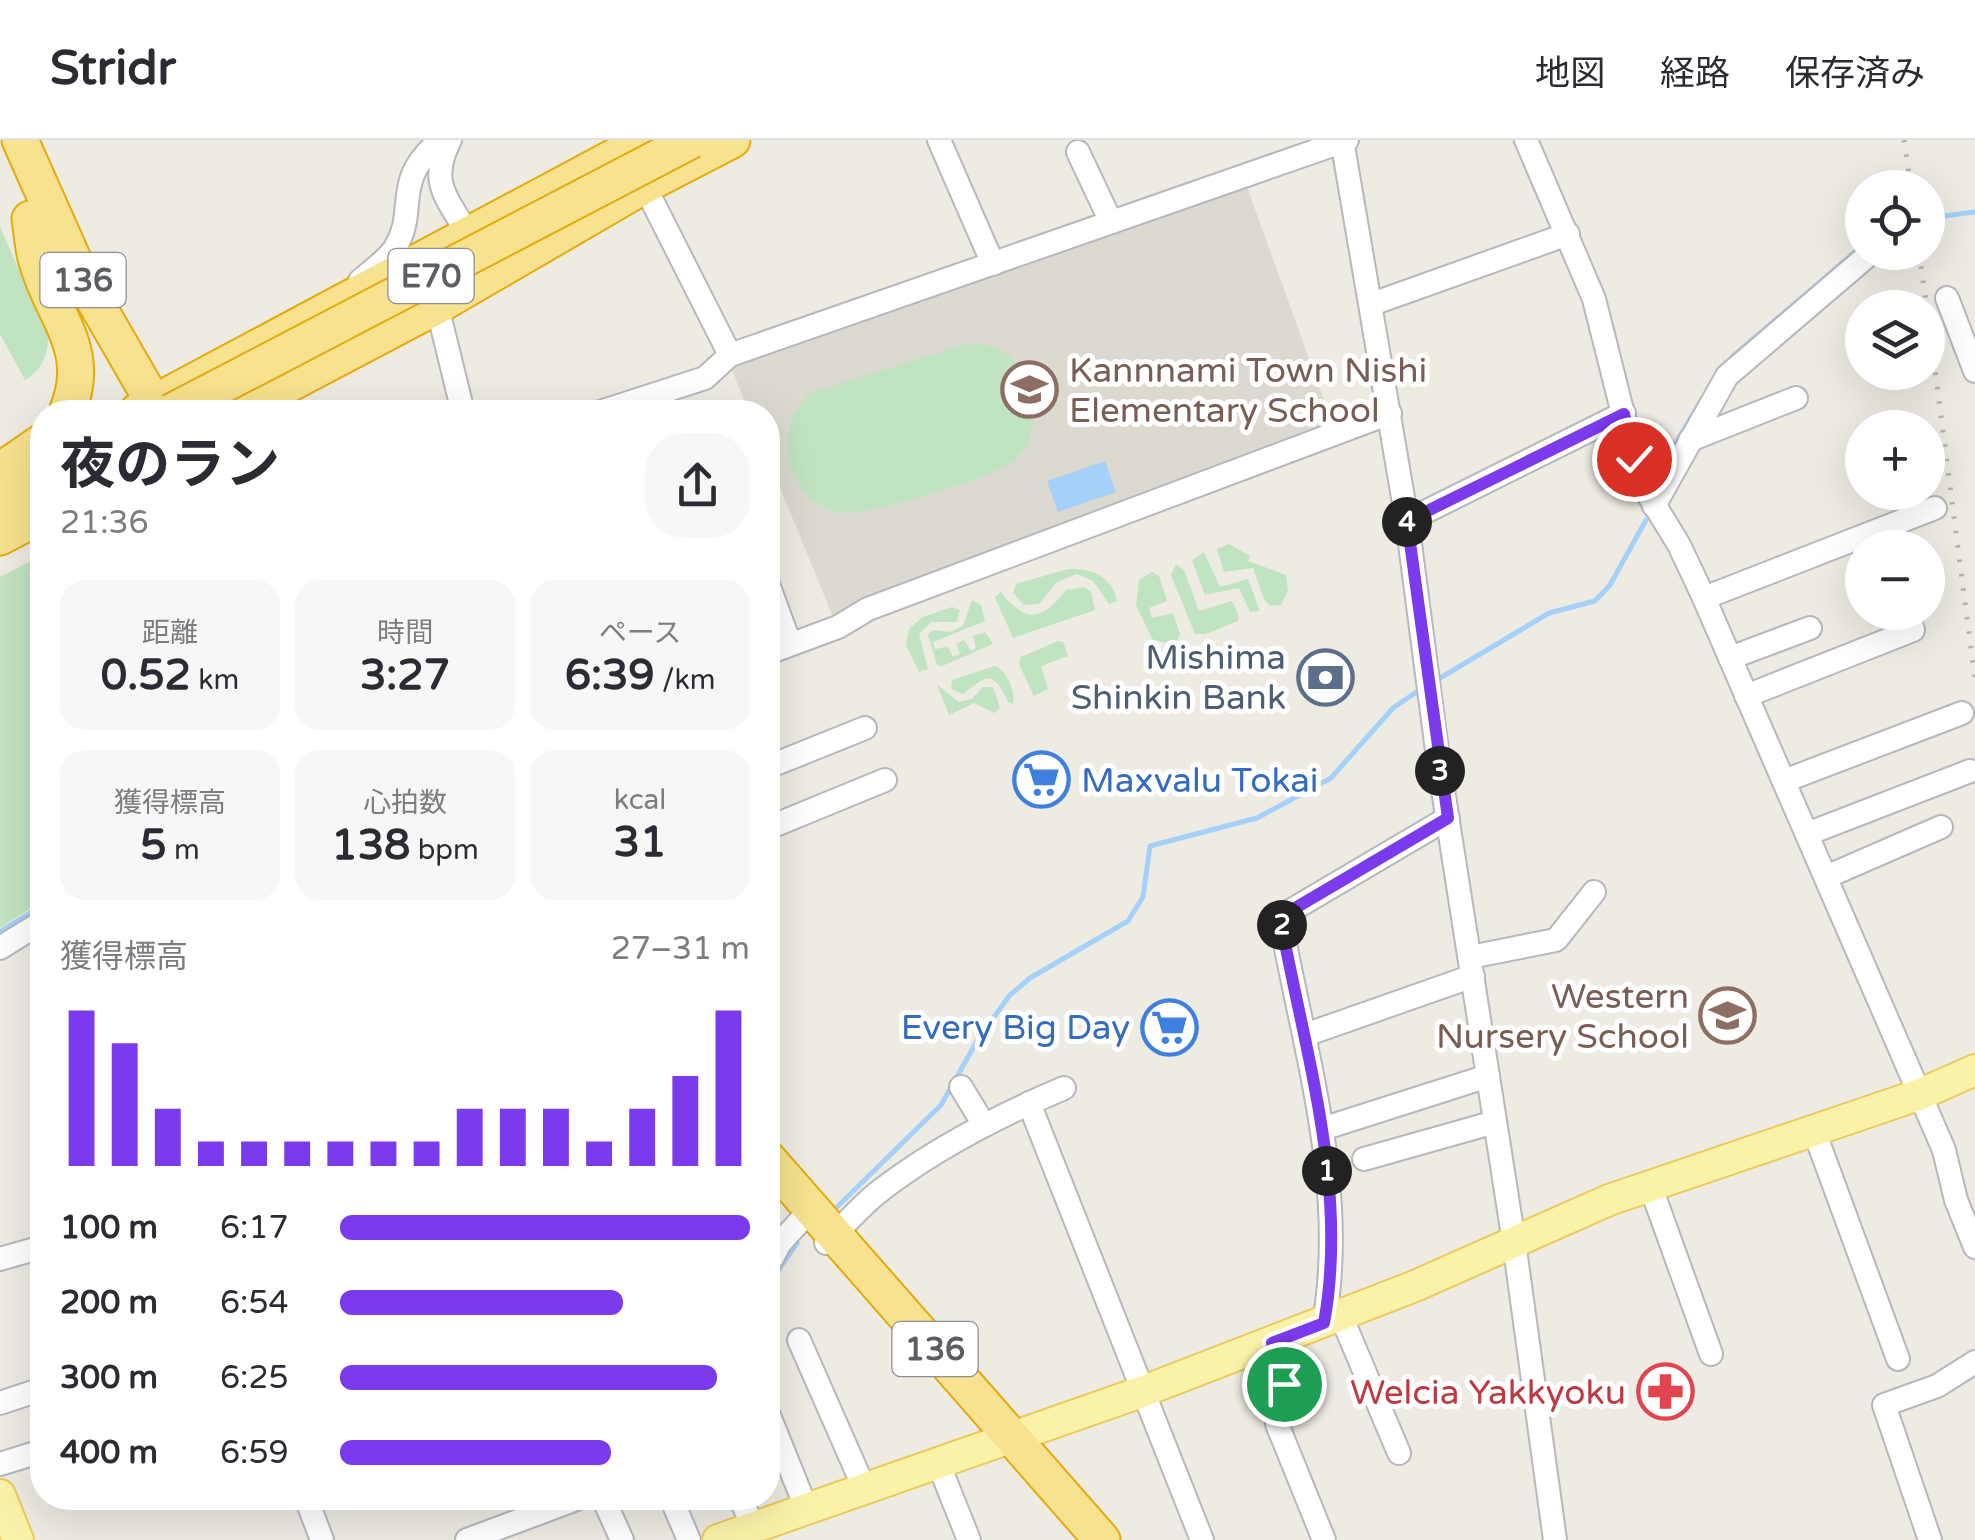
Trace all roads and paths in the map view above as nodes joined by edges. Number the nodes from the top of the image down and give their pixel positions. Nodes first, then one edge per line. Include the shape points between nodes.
1 (20, 140) edge
2 (441, 140) edge
3 (450, 140) edge
4 (692, 140) edge
5 (732, 140) edge
6 (940, 140) edge
7 (1344, 140) edge
8 (1526, 140) edge
9 (630, 144) edge
10 (0, 148) edge
11 (1078, 152) dead end
12 (645, 185) junction
13 (30, 220) junction
14 (1111, 222) junction
15 (1568, 234) junction
16 (469, 236) junction
17 (993, 264) junction
18 (1851, 270) edge
19 (1947, 298) dead end
20 (1372, 304) junction
21 (438, 306) junction
22 (332, 308) junction
23 (730, 355) junction
24 (1975, 371) edge
25 (1796, 398) dead end
26 (72, 400) edge
27 (143, 400) edge
28 (144, 400) edge
29 (169, 400) edge
30 (172, 400) edge
31 (259, 400) edge
32 (460, 400) edge
33 (637, 400) edge
34 (1390, 414) junction
35 (1624, 414) junction
36 (1690, 440) junction
37 (30, 450) edge
38 (30, 469) edge
39 (0, 471) edge
40 (0, 485) edge
41 (30, 488) edge
42 (0, 504) edge
43 (1654, 506) junction
44 (1930, 510) edge
45 (1407, 521) junction
46 (30, 522) edge
47 (0, 538) edge
48 (1704, 598) junction
49 (1810, 628) dead end
50 (1912, 630) edge
51 (780, 649) edge
52 (1730, 658) junction
53 (1746, 696) junction
54 (1962, 714) dead end
55 (864, 728) dead end
56 (780, 762) edge
57 (1970, 771) dead end
58 (885, 780) dead end
59 (1784, 781) junction
60 (1448, 818) junction
61 (780, 823) edge
62 (1941, 827) dead end
63 (1806, 834) junction
64 (1826, 877) junction
65 (1594, 892) dead end
66 (30, 929) edge
67 (0, 948) edge
68 (1472, 966) junction
69 (1305, 1034) junction
70 (1975, 1070) edge
71 (1488, 1076) junction
72 (961, 1087) dead end
73 (1064, 1088) dead end
74 (1920, 1094) junction
75 (1029, 1103) junction
76 (1495, 1122) junction
77 (984, 1126) junction
78 (1813, 1128) junction
79 (1322, 1129) junction
80 (1364, 1159) dead end
81 (780, 1175) edge
82 (1650, 1185) junction
83 (780, 1194) edge
84 (820, 1233) junction
85 (1514, 1242) junction
86 (780, 1243) edge
87 (1975, 1247) edge
88 (30, 1250) edge
89 (0, 1259) edge
90 (1332, 1320) junction
91 (800, 1340) dead end
92 (1272, 1343) junction
93 (1712, 1354) dead end
94 (1898, 1360) dead end
95 (1975, 1362) edge
96 (1144, 1391) junction
97 (30, 1393) edge
98 (0, 1403) edge
99 (1005, 1442) junction
100 (780, 1444) edge
101 (1399, 1453) dead end
102 (30, 1455) edge
103 (0, 1464) edge
104 (939, 1464) junction
105 (866, 1490) junction
106 (0, 1495) edge
107 (311, 1510) edge
108 (547, 1510) edge
109 (608, 1510) edge
110 (676, 1510) edge
111 (746, 1510) edge
112 (807, 1510) junction
113 (754, 1528) junction
114 (18, 1540) edge
115 (322, 1540) edge
116 (467, 1540) edge
117 (622, 1540) edge
118 (688, 1540) edge
119 (718, 1540) edge
120 (969, 1540) edge
121 (1078, 1540) edge
122 (1102, 1540) edge
123 (1202, 1540) edge
124 (1324, 1540) edge
125 (1555, 1540) edge
126 (1930, 1540) edge

1 - 28 highway, 136
2 - 22 street via 414,170 394,250
3 - 16 street via 438,183
4 - 30 highway, E70, bridge
5 - 12 highway
6 - 17 street
7 - 14 street
7 - 20 street
8 - 15 street
9 - 12 street
9 - 16 highway
10 - 13 highway, 136
11 - 14 street
12 - 21 highway
12 - 23 street
13 - 26 highway via 36,259 74,348
13 - 27 highway, 136
14 - 17 street
15 - 20 street
15 - 35 street via 1598,313
16 - 22 highway
17 - 23 street
18 - 36 street via 1727,376
19 - 24 street
20 - 34 street
21 - 31 highway
21 - 32 street
22 - 29 highway
23 - 33 street via 705,378
25 - 36 street
34 - 45 street
34 - 51 street via 868,609
35 - 43 street via 1640,481
35 - 45 street
36 - 43 street
37 - 39 highway
38 - 40 highway
41 - 42 highway
43 - 48 street
44 - 48 street
45 - 60 street
46 - 47 highway
48 - 52 street
49 - 52 street
50 - 53 street
52 - 53 street
53 - 59 street
54 - 59 street
55 - 56 street
57 - 63 street
58 - 61 street
59 - 63 street
60 - 68 street
60 - 69 street via 1280,917
62 - 64 street
63 - 64 street
64 - 74 street
65 - 68 street via 1556,940
66 - 67 street
68 - 69 street
68 - 71 street
69 - 79 street
70 - 74 main road
71 - 76 street
71 - 79 street
72 - 77 street
73 - 75 street
74 - 78 main road
74 - 87 street
75 - 77 street
75 - 96 street
76 - 80 street
76 - 85 street
77 - 84 street
78 - 82 main road
78 - 94 street
79 - 90 street
81 - 84 highway, 136
82 - 85 main road
82 - 93 street
83 - 84 highway, 136
84 - 86 street
84 - 99 highway, 136
85 - 90 main road
85 - 125 street
88 - 89 street
90 - 92 main road
90 - 101 street
91 - 105 street
92 - 96 main road
92 - 124 street via 1284,1384 1277,1424
95 - 126 street via 1936,1386 1884,1405
96 - 99 main road
96 - 123 street
97 - 98 street
99 - 104 main road
99 - 121 highway, 136
99 - 122 highway, 136
100 - 112 street
102 - 103 street
104 - 105 main road
104 - 120 street
105 - 112 main road
106 - 114 main road
107 - 115 street
108 - 116 street
109 - 117 street
110 - 118 street
111 - 113 street
112 - 113 main road
113 - 119 main road

